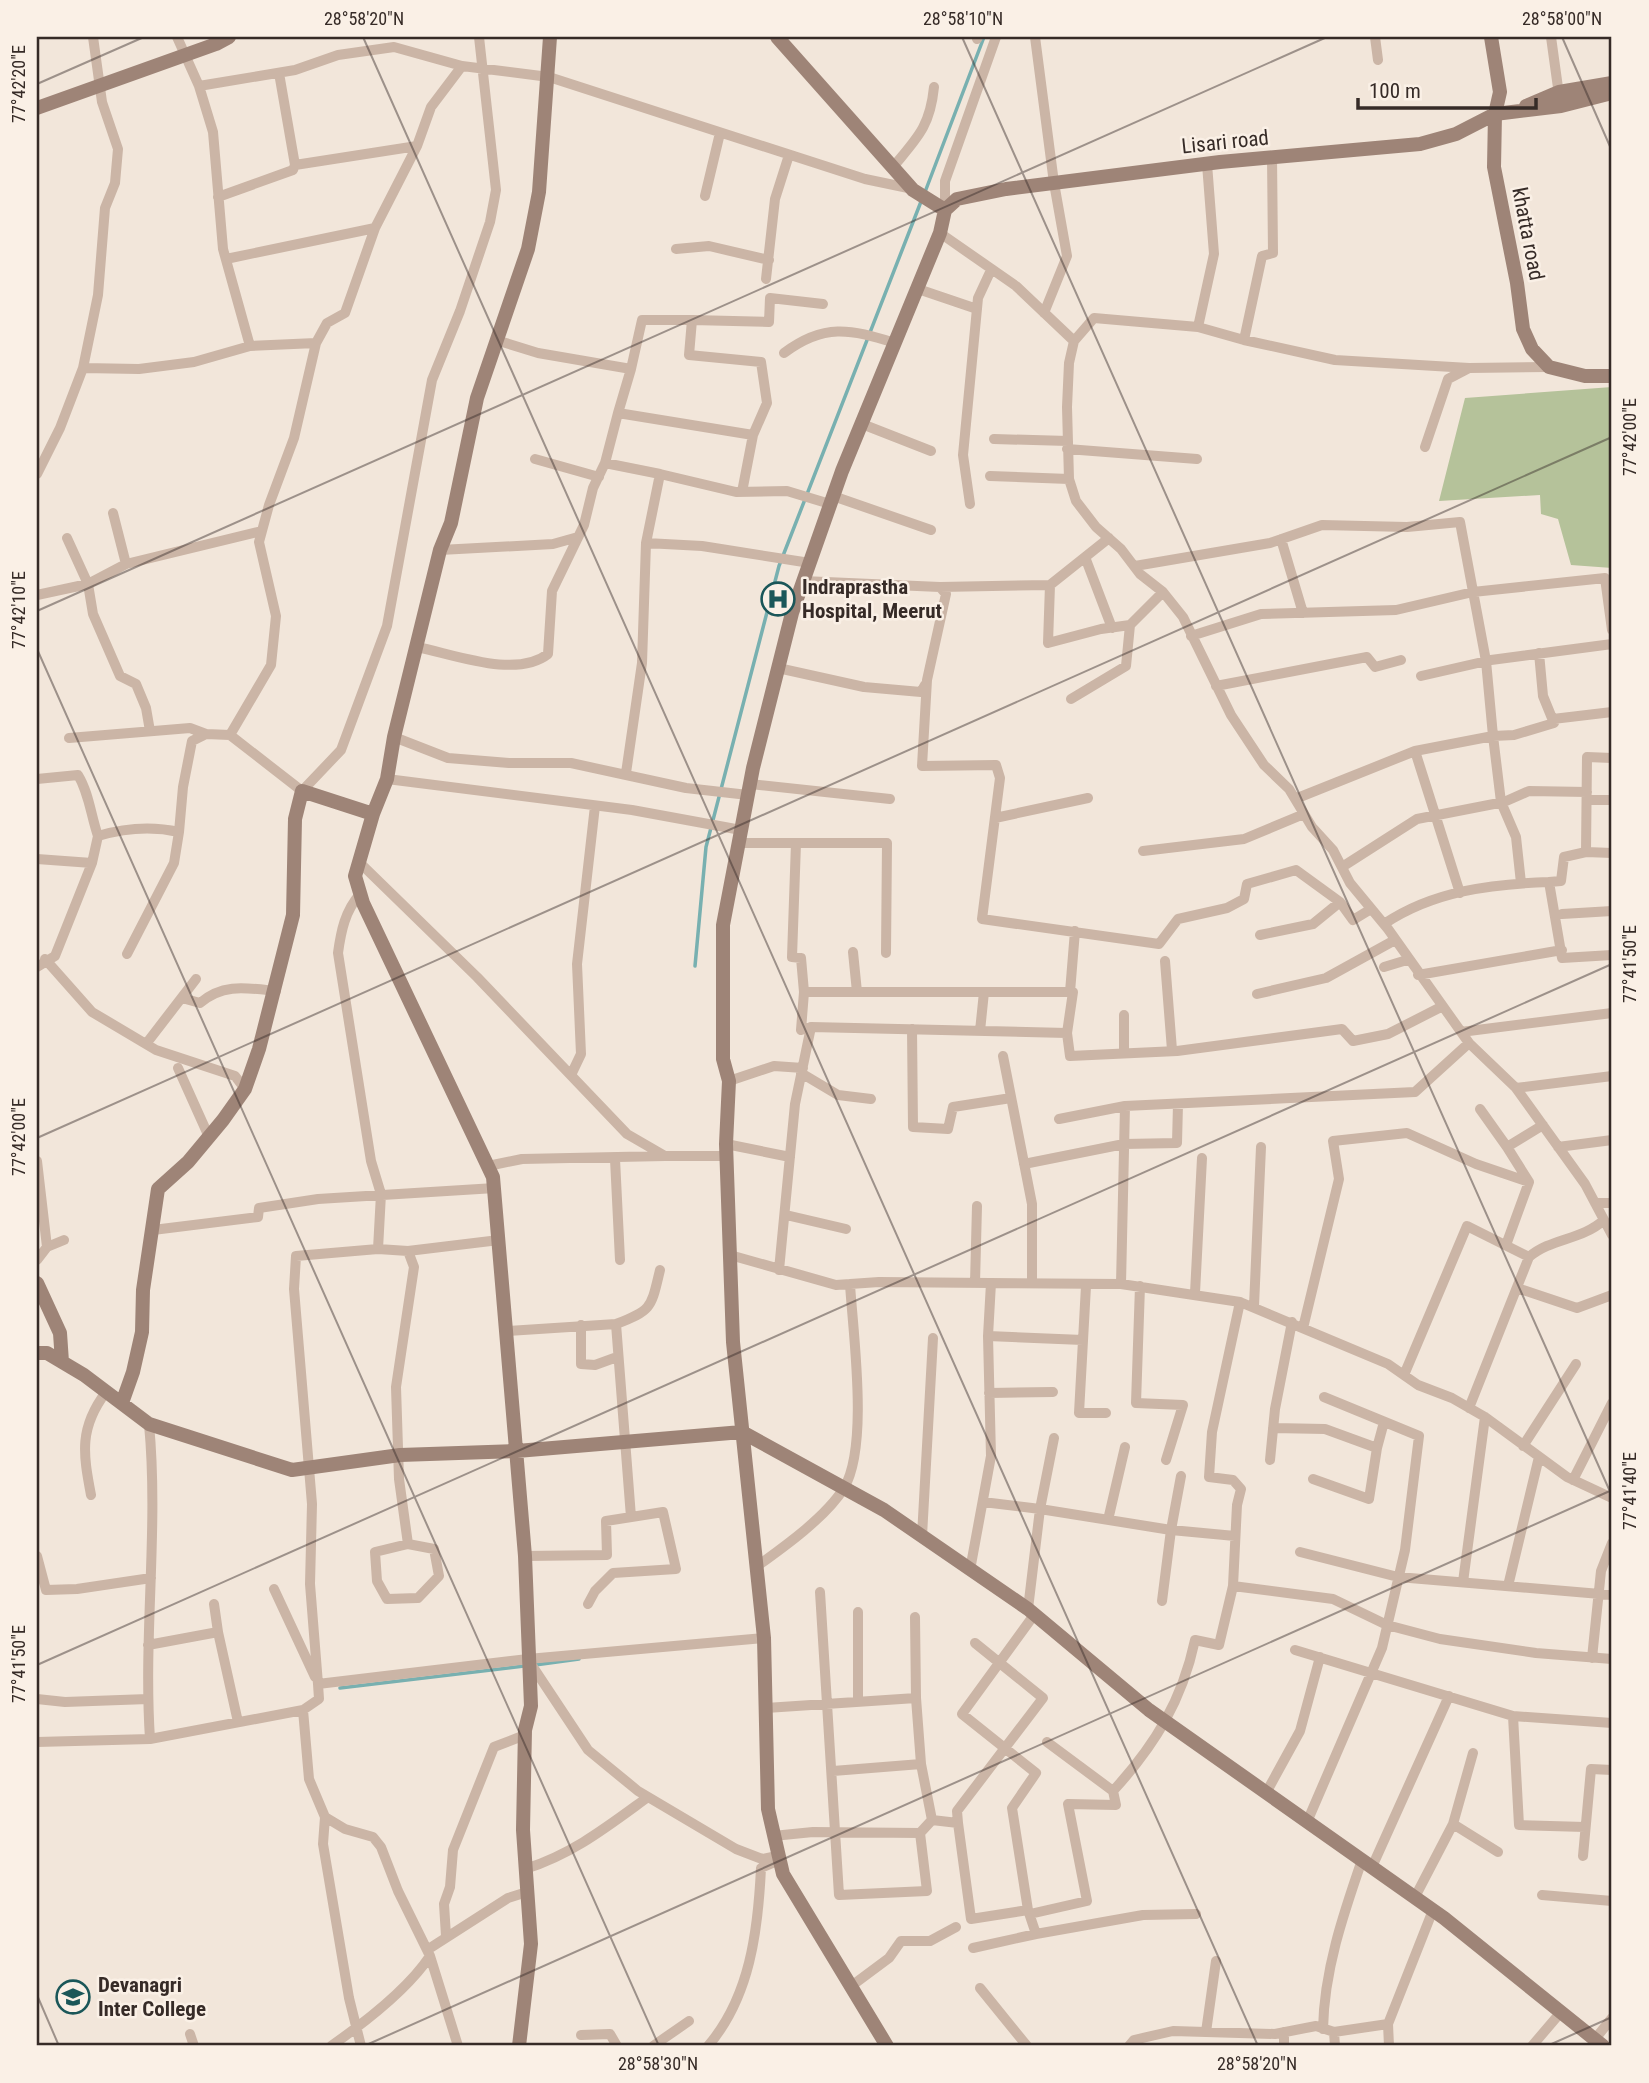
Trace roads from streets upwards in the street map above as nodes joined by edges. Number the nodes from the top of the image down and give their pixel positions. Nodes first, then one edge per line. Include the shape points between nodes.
1 (93, 37) edge
2 (177, 37) edge
3 (229, 37) edge
4 (479, 37) edge
5 (550, 37) edge
6 (777, 37) edge
7 (996, 37) edge
8 (1035, 37) edge
9 (1376, 37) edge
10 (1491, 37) edge
11 (1550, 37) edge
12 (186, 55) junction
13 (1378, 60) dead end
14 (462, 65) junction
15 (483, 69) junction
16 (279, 73) junction
17 (549, 77) junction
18 (1612, 83) edge
19 (199, 86) junction
20 (99, 87) junction
21 (933, 87) dead end
22 (1612, 93) edge
23 (1560, 99) junction
24 (37, 108) edge
25 (1502, 113) junction
26 (720, 132) junction
27 (417, 146) junction
28 (789, 155) junction
29 (1272, 157) junction
30 (1207, 164) junction
31 (295, 165) junction
32 (893, 167) junction
33 (1054, 183) junction
34 (920, 194) junction
35 (705, 196) dead end
36 (218, 197) junction
37 (945, 209) junction
38 (375, 228) junction
39 (940, 233) junction
40 (676, 248) dead end
41 (226, 259) junction
42 (769, 260) junction
43 (991, 270) junction
44 (766, 279) dead end
45 (918, 289) junction
46 (823, 304) dead end
47 (977, 309) junction
48 (1044, 313) junction
49 (692, 320) junction
50 (1198, 327) junction
51 (496, 340) junction
52 (1244, 340) junction
53 (1074, 341) junction
54 (316, 343) junction
55 (895, 344) junction
56 (250, 346) junction
57 (784, 353) dead end
58 (1549, 367) junction
59 (83, 368) junction
60 (1469, 368) junction
61 (631, 369) junction
62 (1612, 376) edge
63 (618, 413) junction
64 (862, 424) junction
65 (752, 435) junction
66 (994, 439) dead end
67 (1068, 445) junction
68 (1425, 447) dead end
69 (931, 451) dead end
70 (535, 459) dead end
71 (1197, 459) dead end
72 (605, 463) junction
73 (37, 474) edge
74 (660, 474) junction
75 (990, 476) dead end
76 (598, 477) junction
77 (1069, 479) junction
78 (742, 492) junction
79 (832, 500) junction
80 (970, 504) dead end
81 (113, 513) dead end
82 (931, 530) dead end
83 (262, 531) junction
84 (578, 537) junction
85 (67, 538) dead end
86 (1109, 538) junction
87 (1281, 539) junction
88 (646, 543) junction
89 (440, 550) junction
90 (1085, 557) junction
91 (810, 563) junction
92 (126, 564) junction
93 (1135, 566) junction
94 (803, 581) junction
95 (88, 584) junction
96 (1050, 585) junction
97 (940, 587) junction
98 (1163, 592) junction
99 (1473, 592) junction
100 (37, 596) edge
101 (1303, 613) junction
102 (1130, 625) junction
103 (1112, 628) junction
104 (1612, 630) edge
105 (1191, 636) junction
106 (1612, 644) edge
107 (417, 647) junction
108 (1539, 653) junction
109 (1401, 660) dead end
110 (1486, 661) junction
111 (778, 668) junction
112 (1421, 676) dead end
113 (927, 680) junction
114 (1216, 686) junction
115 (1071, 699) dead end
116 (1612, 712) edge
117 (1553, 719) junction
118 (150, 731) junction
119 (206, 734) junction
120 (230, 735) junction
121 (1493, 736) junction
122 (394, 737) junction
123 (69, 738) dead end
124 (1415, 751) junction
125 (1612, 758) edge
126 (626, 773) junction
127 (37, 779) edge
128 (387, 779) junction
129 (749, 790) junction
130 (302, 791) junction
131 (1587, 796) junction
132 (1088, 798) dead end
133 (890, 799) dead end
134 (1296, 799) junction
135 (1612, 800) edge
136 (1501, 802) junction
137 (595, 806) junction
138 (373, 814) junction
139 (1304, 814) junction
140 (1436, 814) junction
141 (995, 818) junction
142 (179, 832) junction
143 (98, 836) junction
144 (740, 836) junction
145 (796, 843) junction
146 (1143, 850) dead end
147 (1586, 852) junction
148 (1612, 853) edge
149 (37, 859) edge
150 (359, 862) junction
151 (92, 863) junction
152 (1342, 867) junction
153 (1549, 882) junction
154 (1521, 883) junction
155 (1460, 893) junction
156 (360, 894) junction
157 (1340, 902) junction
158 (1371, 909) junction
159 (1612, 911) edge
160 (1562, 914) dead end
161 (1384, 924) junction
162 (1075, 931) junction
163 (1260, 935) dead end
164 (1395, 940) junction
165 (1562, 950) junction
166 (853, 953) dead end
167 (886, 953) dead end
168 (127, 954) dead end
169 (1612, 955) edge
170 (1407, 960) junction
171 (1165, 961) dead end
172 (41, 963) edge
173 (1384, 967) dead end
174 (1418, 975) junction
175 (196, 979) dead end
176 (276, 991) junction
177 (804, 992) junction
178 (857, 992) junction
179 (984, 992) junction
180 (1069, 992) junction
181 (1257, 993) dead end
182 (182, 998) junction
183 (1441, 1007) junction
184 (1612, 1013) edge
185 (1124, 1015) dead end
186 (811, 1027) junction
187 (912, 1030) junction
188 (980, 1031) junction
189 (1461, 1032) junction
190 (1067, 1033) junction
191 (1469, 1043) junction
192 (146, 1044) junction
193 (1172, 1050) junction
194 (1124, 1052) junction
195 (1003, 1056) dead end
196 (178, 1068) dead end
197 (802, 1071) junction
198 (570, 1075) junction
199 (1612, 1076) edge
200 (729, 1081) junction
201 (1516, 1087) junction
202 (245, 1089) junction
203 (1011, 1098) junction
204 (871, 1099) dead end
205 (1178, 1104) junction
206 (1125, 1106) junction
207 (1480, 1109) dead end
208 (1059, 1118) dead end
209 (1543, 1125) junction
210 (209, 1137) junction
211 (1612, 1140) edge
212 (1124, 1144) junction
213 (1261, 1147) dead end
214 (1507, 1147) junction
215 (1558, 1147) junction
216 (726, 1150) junction
217 (665, 1156) junction
218 (790, 1157) junction
219 (1202, 1158) dead end
220 (615, 1159) junction
221 (37, 1161) edge
222 (1024, 1164) junction
223 (488, 1166) junction
224 (1529, 1182) junction
225 (495, 1188) junction
226 (381, 1194) junction
227 (1595, 1203) junction
228 (1612, 1203) edge
229 (977, 1206) dead end
230 (786, 1215) junction
231 (1604, 1220) junction
232 (845, 1228) dead end
233 (153, 1230) junction
234 (1612, 1235) edge
235 (64, 1240) dead end
236 (499, 1240) junction
237 (1506, 1245) junction
238 (47, 1247) junction
239 (378, 1249) junction
240 (408, 1251) junction
241 (730, 1255) junction
242 (1529, 1257) junction
243 (37, 1260) edge
244 (620, 1260) dead end
245 (660, 1270) dead end
246 (779, 1270) junction
247 (1032, 1282) junction
248 (37, 1283) edge
249 (975, 1283) junction
250 (991, 1283) junction
251 (850, 1284) junction
252 (1121, 1284) junction
253 (1086, 1286) junction
254 (1140, 1286) junction
255 (1517, 1289) junction
256 (1195, 1293) junction
257 (1612, 1297) edge
258 (1240, 1301) junction
259 (1254, 1306) junction
260 (1292, 1322) junction
261 (616, 1324) junction
262 (581, 1325) junction
263 (1303, 1328) junction
264 (507, 1331) junction
265 (988, 1336) junction
266 (933, 1338) dead end
267 (1083, 1339) junction
268 (37, 1353) edge
269 (617, 1357) junction
270 (62, 1362) junction
271 (1576, 1364) dead end
272 (1404, 1375) junction
273 (106, 1392) junction
274 (1053, 1392) dead end
275 (989, 1393) junction
276 (1324, 1397) dead end
277 (121, 1403) junction
278 (1612, 1403) edge
279 (1468, 1408) junction
280 (1106, 1413) dead end
281 (1485, 1417) junction
282 (1384, 1422) junction
283 (149, 1424) junction
284 (1273, 1428) junction
285 (742, 1432) junction
286 (1054, 1438) dead end
287 (626, 1441) junction
288 (1523, 1446) junction
289 (1125, 1447) dead end
290 (1377, 1448) junction
291 (517, 1451) junction
292 (400, 1455) junction
293 (1539, 1457) junction
294 (1166, 1460) dead end
295 (1270, 1460) dead end
296 (309, 1468) junction
297 (1181, 1476) dead end
298 (1313, 1479) dead end
299 (1573, 1480) junction
300 (844, 1488) junction
301 (90, 1495) dead end
302 (1612, 1497) edge
303 (983, 1502) junction
304 (1040, 1509) junction
305 (632, 1517) junction
306 (1108, 1520) junction
307 (1171, 1530) junction
308 (922, 1536) junction
309 (1235, 1536) junction
310 (1612, 1543) edge
311 (408, 1544) junction
312 (1300, 1552) dead end
313 (607, 1555) junction
314 (37, 1556) edge
315 (526, 1556) junction
316 (757, 1567) junction
317 (970, 1570) junction
318 (613, 1573) junction
319 (1398, 1577) junction
320 (151, 1578) junction
321 (1463, 1583) junction
322 (1233, 1586) junction
323 (1508, 1586) junction
324 (274, 1589) dead end
325 (41, 1590) edge
326 (820, 1592) dead end
327 (1599, 1594) junction
328 (1612, 1595) edge
329 (1162, 1601) dead end
330 (214, 1604) dead end
331 (588, 1604) dead end
332 (858, 1612) dead end
333 (1031, 1612) junction
334 (915, 1617) dead end
335 (1387, 1625) junction
336 (218, 1632) junction
337 (764, 1638) junction
338 (975, 1643) dead end
339 (148, 1645) junction
340 (1295, 1650) dead end
341 (1320, 1657) junction
342 (1592, 1658) junction
343 (1612, 1659) edge
344 (1000, 1661) junction
345 (529, 1663) junction
346 (1371, 1672) junction
347 (318, 1684) junction
348 (1449, 1696) junction
349 (916, 1698) junction
350 (37, 1699) edge
351 (148, 1699) junction
352 (858, 1700) junction
353 (827, 1703) junction
354 (766, 1708) junction
355 (303, 1710) junction
356 (1513, 1716) junction
357 (238, 1722) junction
358 (1167, 1723) junction
359 (1612, 1723) edge
360 (525, 1735) junction
361 (150, 1739) junction
362 (37, 1742) edge
363 (1047, 1742) dead end
364 (1004, 1749) junction
365 (1473, 1753) dead end
366 (921, 1764) junction
367 (1612, 1770) edge
368 (833, 1771) junction
369 (1112, 1791) junction
370 (1266, 1793) junction
371 (648, 1797) junction
372 (325, 1817) junction
373 (932, 1820) junction
374 (1307, 1822) junction
375 (958, 1823) junction
376 (1453, 1824) junction
377 (1585, 1827) junction
378 (920, 1832) junction
379 (834, 1833) junction
380 (773, 1836) junction
381 (1498, 1852) dead end
382 (1583, 1856) dead end
383 (778, 1859) junction
384 (1367, 1864) junction
385 (525, 1869) junction
386 (527, 1892) junction
387 (1542, 1895) dead end
388 (1415, 1897) junction
389 (1612, 1901) edge
390 (1433, 1910) junction
391 (1029, 1912) junction
392 (1196, 1914) dead end
393 (956, 1927) dead end
394 (1036, 1934) junction
395 (446, 1936) junction
396 (972, 1948) dead end
397 (429, 1953) junction
398 (1216, 1961) dead end
399 (850, 1987) junction
400 (980, 1988) dead end
401 (1560, 2012) junction
402 (1612, 2018) edge
403 (689, 2021) dead end
404 (1388, 2024) junction
405 (356, 2028) junction
406 (1328, 2030) junction
407 (1206, 2032) junction
408 (1284, 2032) junction
409 (190, 2034) dead end
410 (581, 2035) dead end
411 (1599, 2043) edge
412 (194, 2046) edge
413 (331, 2046) edge
414 (361, 2046) edge
415 (458, 2046) edge
416 (519, 2046) edge
417 (617, 2046) edge
418 (653, 2046) edge
419 (708, 2046) edge
420 (887, 2046) edge
421 (1027, 2046) edge
422 (1129, 2046) edge
423 (1284, 2046) edge
424 (1335, 2046) edge
425 (1389, 2046) edge
426 (1532, 2046) edge

1 - 20 street
2 - 12 street
3 - 12 street
4 - 15 street
5 - 17 street
6 - 32 street
7 - 37 street via 945,181
8 - 33 street
9 - 13 street
10 - 25 street, khatta road
11 - 23 street
12 - 19 street
12 - 20 street
14 - 15 street
14 - 16 street via 394,47 338,55
14 - 27 street via 431,107
15 - 17 street
15 - 130 street via 496,190 490,222 432,380 387,626 341,750
16 - 19 street
16 - 31 street
17 - 26 street
17 - 51 street via 539,192 530,238
18 - 23 street, Lisari road
19 - 36 street via 213,132
20 - 24 street
20 - 59 street via 118,149 115,183 105,208 98,295
21 - 32 street via 922,133
22 - 23 street, Lisari road
23 - 25 street, Lisari road
25 - 29 street, Lisari road via 1420,144
25 - 58 street, khatta road via 1493,167 1523,329 1532,349
26 - 28 street
26 - 35 street
27 - 31 street
27 - 38 street
28 - 34 street
28 - 42 street via 775,199
29 - 30 street, Lisari road
29 - 52 street via 1273,253 1262,256
30 - 33 street, Lisari road
30 - 50 street via 1214,254
31 - 36 street via 280,176
32 - 34 street
33 - 37 street, Lisari road via 957,199
33 - 48 street via 1067,256
34 - 37 street
36 - 41 street
37 - 39 street
38 - 41 street
38 - 54 street via 345,313 327,323
39 - 43 street
39 - 45 street
40 - 42 street via 709,246
41 - 56 street
42 - 44 street
43 - 47 street
43 - 48 street
45 - 47 street
45 - 55 street
46 - 49 street via 770,298 769,322
47 - 80 street via 963,455
48 - 53 street
49 - 61 street via 642,320
49 - 65 street via 689,355 761,362 767,403
50 - 52 street
50 - 53 street via 1094,318
51 - 61 street via 538,353
51 - 89 street via 477,398 451,523
52 - 60 street via 1335,360
53 - 67 street via 1067,384
54 - 56 street
54 - 83 street via 294,438
55 - 57 street via 859,332 821,331
55 - 64 street
56 - 59 street via 194,362 139,369
58 - 60 street
58 - 62 street via 1585,376
59 - 73 street
60 - 68 street via 1448,379
61 - 63 street
63 - 65 street
63 - 72 street
64 - 69 street
64 - 79 street
65 - 78 street
66 - 67 street
67 - 71 street
67 - 77 street
70 - 76 street
72 - 74 street
72 - 76 street
74 - 78 street
74 - 88 street
75 - 77 street
76 - 84 street
77 - 86 street via 1076,501
78 - 79 street via 787,491
79 - 82 street
79 - 91 street
81 - 92 street
83 - 92 street
83 - 120 street via 260,542 276,616 271,665
84 - 89 street via 553,544
84 - 107 street via 552,591 548,654 541,659 505,666
85 - 95 street
86 - 90 street
86 - 93 street
87 - 93 street
87 - 99 street via 1322,525 1460,523
87 - 101 street
88 - 91 street via 702,545
88 - 126 street via 642,663
89 - 107 street
90 - 96 street
90 - 103 street
91 - 94 street
92 - 95 street
93 - 98 street
94 - 97 street
94 - 111 street
95 - 100 street
95 - 118 street via 93,614 120,676 136,684
96 - 97 street
96 - 103 street via 1048,643
97 - 113 street via 946,594
98 - 102 street
98 - 105 street
99 - 101 street via 1396,610
99 - 104 street via 1605,578
99 - 110 street
101 - 105 street via 1261,614
102 - 103 street
102 - 115 street via 1126,666
105 - 114 street
106 - 108 street
107 - 122 street
108 - 110 street
108 - 117 street via 1543,696
109 - 114 street via 1375,667 1367,657
110 - 112 street
110 - 121 street
111 - 113 street via 864,687 921,692
111 - 129 street
113 - 141 street via 922,766 996,765 1000,778
114 - 134 street via 1264,765
116 - 117 street
117 - 121 street via 1554,723 1514,735
118 - 119 street via 190,728
118 - 123 street
119 - 120 street
119 - 142 street via 192,741
120 - 130 street
121 - 124 street
121 - 136 street
122 - 126 street via 447,758 571,763
122 - 128 street
124 - 134 street
124 - 140 street
125 - 131 street via 1587,757
126 - 129 street via 686,788
127 - 143 street via 78,775 86,788
128 - 137 street
128 - 138 street
129 - 133 street
129 - 144 street
130 - 138 street
130 - 176 street via 295,819 293,915
131 - 135 street
131 - 136 street via 1529,791
131 - 147 street
132 - 141 street
134 - 139 street
136 - 140 street
136 - 154 street via 1516,837
137 - 144 street
137 - 198 street via 577,964 582,1054
138 - 150 street
139 - 146 street via 1244,839
139 - 152 street
140 - 152 street via 1417,818
140 - 155 street
141 - 162 street via 982,919
142 - 143 street via 118,830
142 - 168 street via 174,863
143 - 151 street
144 - 145 street
144 - 200 street via 723,925 723,1059
145 - 167 street via 887,843
145 - 177 street via 792,957 801,958
147 - 148 street
147 - 153 street via 1564,857 1561,881
149 - 151 street
150 - 156 street via 355,876
150 - 198 street
151 - 172 street via 55,956
152 - 158 street
153 - 154 street
153 - 165 street
154 - 155 street
155 - 161 street via 1409,907
156 - 223 street
156 - 226 street via 350,905 338,953 371,1161
157 - 158 street via 1353,920
157 - 162 street via 1296,870 1247,884 1244,899 1227,908 1178,919 1159,944
157 - 163 street via 1313,924
158 - 161 street
159 - 160 street
161 - 164 street
162 - 180 street
164 - 170 street
164 - 181 street via 1326,978
165 - 169 street via 1562,958
165 - 174 street
166 - 178 street
170 - 173 street
170 - 174 street
171 - 193 street
172 - 192 street via 92,1012
174 - 183 street
175 - 182 street
176 - 182 street via 232,988 214,991 200,1003
176 - 202 street
177 - 178 street
177 - 186 street via 801,1030
178 - 179 street
179 - 180 street
179 - 188 street
180 - 190 street via 1073,992
182 - 192 street
183 - 189 street
183 - 193 street via 1388,1034 1353,1041 1342,1029
184 - 189 street
185 - 194 street
186 - 187 street
186 - 197 street
187 - 188 street
187 - 203 street via 913,1127 948,1129 953,1108
188 - 190 street
189 - 191 street
190 - 194 street via 1070,1056
191 - 201 street
191 - 205 street via 1415,1092
192 - 202 street via 235,1076
193 - 194 street
195 - 203 street
196 - 210 street
197 - 200 street via 774,1066
197 - 204 street via 838,1095
197 - 218 street
198 - 217 street via 627,1135
199 - 201 street
200 - 216 street
201 - 209 street
202 - 210 street
203 - 222 street
205 - 206 street
205 - 212 street via 1177,1143
206 - 208 street
206 - 212 street
207 - 214 street
209 - 214 street
209 - 215 street
210 - 233 street via 158,1189
211 - 215 street
212 - 222 street
212 - 252 street
213 - 259 street
214 - 224 street
215 - 227 street
216 - 217 street
216 - 218 street
216 - 241 street
217 - 220 street
218 - 230 street
219 - 256 street
220 - 223 street via 522,1159
220 - 244 street
221 - 238 street
222 - 247 street via 1032,1204
223 - 225 street
224 - 237 street
224 - 263 street via 1407,1133 1333,1141 1339,1179
225 - 226 street
225 - 236 street
226 - 233 street via 259,1208 258,1217
226 - 239 street
227 - 228 street
227 - 231 street
229 - 249 street
230 - 232 street
230 - 246 street
231 - 234 street
231 - 242 street via 1590,1232 1540,1248
233 - 277 street via 143,1290 142,1332
235 - 238 street
236 - 240 street
236 - 264 street
237 - 242 street
237 - 272 street via 1467,1226
238 - 243 street
239 - 240 street
239 - 296 street via 296,1256 294,1289
240 - 292 street via 414,1267 396,1387
241 - 246 street
241 - 285 street
242 - 255 street
245 - 261 street via 651,1305
246 - 251 street via 836,1285
247 - 250 street
247 - 253 street
248 - 270 street via 60,1333
249 - 250 street
249 - 251 street
250 - 265 street
251 - 300 street via 858,1431
252 - 253 street
252 - 254 street
253 - 267 street
254 - 256 street
254 - 294 street via 1136,1403 1183,1405
255 - 257 street via 1577,1308
255 - 279 street
256 - 258 street
258 - 259 street
258 - 309 street via 1212,1432 1209,1477 1240,1484
259 - 260 street
260 - 263 street
260 - 284 street
261 - 262 street
261 - 269 street
262 - 264 street
262 - 269 street via 581,1364 595,1365
263 - 272 street
264 - 291 street
265 - 267 street
265 - 275 street
266 - 308 street
267 - 280 street via 1079,1413
268 - 270 street
269 - 287 street
270 - 273 street
271 - 288 street
272 - 279 street
273 - 277 street
273 - 301 street via 91,1416 83,1451
274 - 275 street
275 - 303 street via 991,1456
276 - 282 street
277 - 283 street
278 - 299 street
279 - 281 street
281 - 288 street
281 - 321 street
282 - 290 street
282 - 319 street via 1419,1436
283 - 296 street via 292,1470
283 - 320 street via 154,1507
284 - 290 street via 1325,1429
284 - 295 street
285 - 287 street
285 - 300 street
285 - 316 street
286 - 304 street
287 - 291 street
287 - 305 street
288 - 293 street
289 - 306 street
290 - 298 street via 1369,1499
291 - 292 street
291 - 315 street
292 - 296 street
292 - 311 street
293 - 299 street
293 - 323 street
296 - 347 street via 310,1584
297 - 307 street
299 - 302 street
300 - 308 street
300 - 316 street via 798,1538
303 - 304 street
303 - 317 street
304 - 306 street
304 - 333 street
305 - 313 street via 606,1521
305 - 318 street via 663,1512 676,1569
306 - 307 street
307 - 309 street
307 - 329 street
308 - 317 street
309 - 322 street
310 - 327 street via 1601,1571
311 - 311 street via 434,1549 439,1576 418,1598 387,1600 377,1581 375,1552
312 - 319 street
313 - 315 street
313 - 318 street
314 - 325 street
315 - 345 street
316 - 337 street
317 - 333 street
318 - 331 street
319 - 321 street
319 - 335 street
320 - 325 street
320 - 339 street
321 - 323 street
322 - 335 street via 1333,1599
322 - 358 street via 1219,1645 1195,1640
323 - 327 street
324 - 347 street
326 - 353 street
327 - 328 street
327 - 342 street
330 - 336 street
332 - 352 street
333 - 344 street
333 - 358 street
334 - 349 street
335 - 342 street via 1440,1639
335 - 346 street
336 - 339 street
336 - 357 street
337 - 345 street
337 - 354 street
338 - 344 street
339 - 351 street
340 - 341 street
341 - 346 street
341 - 370 street via 1300,1731
342 - 343 street
344 - 364 street via 962,1714
344 - 364 street via 1043,1698
345 - 347 street
345 - 360 street via 531,1706
345 - 371 street via 587,1750
346 - 348 street
346 - 374 street
347 - 355 street via 319,1699
348 - 356 street
348 - 384 street
349 - 352 street
349 - 366 street
350 - 351 street
351 - 361 street
352 - 353 street
353 - 354 street
353 - 368 street
354 - 380 street via 768,1809
355 - 357 street
355 - 372 street via 309,1779
356 - 359 street
356 - 377 street via 1519,1825
357 - 361 street
358 - 369 street
358 - 370 street
360 - 385 street
360 - 395 street via 494,1747 463,1823 453,1850 444,1904
361 - 362 street
363 - 369 street
364 - 375 street via 957,1811
364 - 391 street via 1036,1773 1012,1808
365 - 376 street
366 - 368 street
366 - 373 street
367 - 377 street via 1591,1769
368 - 379 street
369 - 391 street via 1115,1805 1068,1804 1087,1901
370 - 374 street
371 - 383 street via 736,1849 762,1859
371 - 385 street via 598,1835 557,1859
372 - 397 street via 373,1837
372 - 405 street via 323,1844
373 - 375 street
373 - 378 street
374 - 384 street
375 - 391 street via 971,1919
376 - 381 street
376 - 388 street
377 - 382 street
378 - 379 street
378 - 379 street via 927,1891 839,1895
379 - 380 street
380 - 383 street
383 - 399 street
383 - 419 street via 761,1868 758,1928 740,1993
384 - 388 street
384 - 406 street via 1342,1919 1323,1997
385 - 386 street
386 - 395 street via 508,1898
386 - 416 street via 531,1944
387 - 389 street
388 - 390 street
390 - 401 street
390 - 404 street
391 - 394 street
392 - 394 street via 1143,1915
393 - 399 street via 930,1941 901,1941 889,1958
394 - 396 street
395 - 397 street
397 - 405 street via 418,1975
397 - 415 street
398 - 407 street
399 - 420 street
400 - 421 street
401 - 411 street
401 - 426 street
402 - 411 street
403 - 418 street
404 - 406 street
404 - 425 street
405 - 413 street
405 - 414 street
406 - 408 street via 1316,2026
406 - 424 street
407 - 408 street
407 - 422 street via 1172,2031 1134,2040
408 - 423 street
409 - 412 street
410 - 417 street via 610,2034

